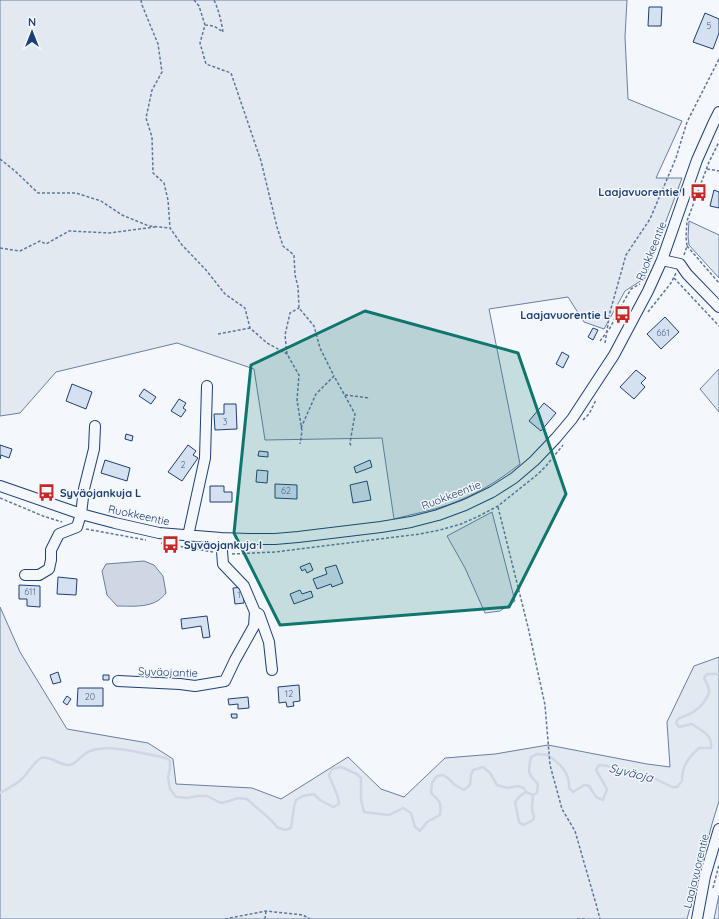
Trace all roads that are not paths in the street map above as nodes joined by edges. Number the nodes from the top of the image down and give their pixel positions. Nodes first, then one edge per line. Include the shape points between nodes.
1 (719, 112) edge
2 (662, 260) junction
3 (719, 307) edge
4 (207, 386) dead end
5 (95, 426) dead end
6 (0, 486) edge
7 (81, 514) junction
8 (188, 536) junction
9 (221, 538) junction
10 (25, 574) dead end
11 (255, 612) junction
12 (272, 670) dead end
13 (118, 682) dead end
14 (719, 828) edge
15 (697, 919) edge

1 - 2 street, Ruokkeentie via 697,160
2 - 3 street via 677,271 687,274
2 - 9 street, Ruokkeentie via 614,355 572,419 534,461 492,492 438,515 381,528 275,539
4 - 8 street via 204,458
5 - 7 street via 94,449
6 - 7 street, Ruokkeentie
7 - 8 street, Ruokkeentie via 159,533
7 - 10 street via 77,527 59,534 51,550 49,569 39,574
8 - 9 street, Ruokkeentie
9 - 11 street via 223,564 244,586
11 - 12 street via 259,614 269,642
11 - 13 street, Syväojantie via 254,626 225,681 195,686
14 - 15 street, Laajavuorentie via 705,876

